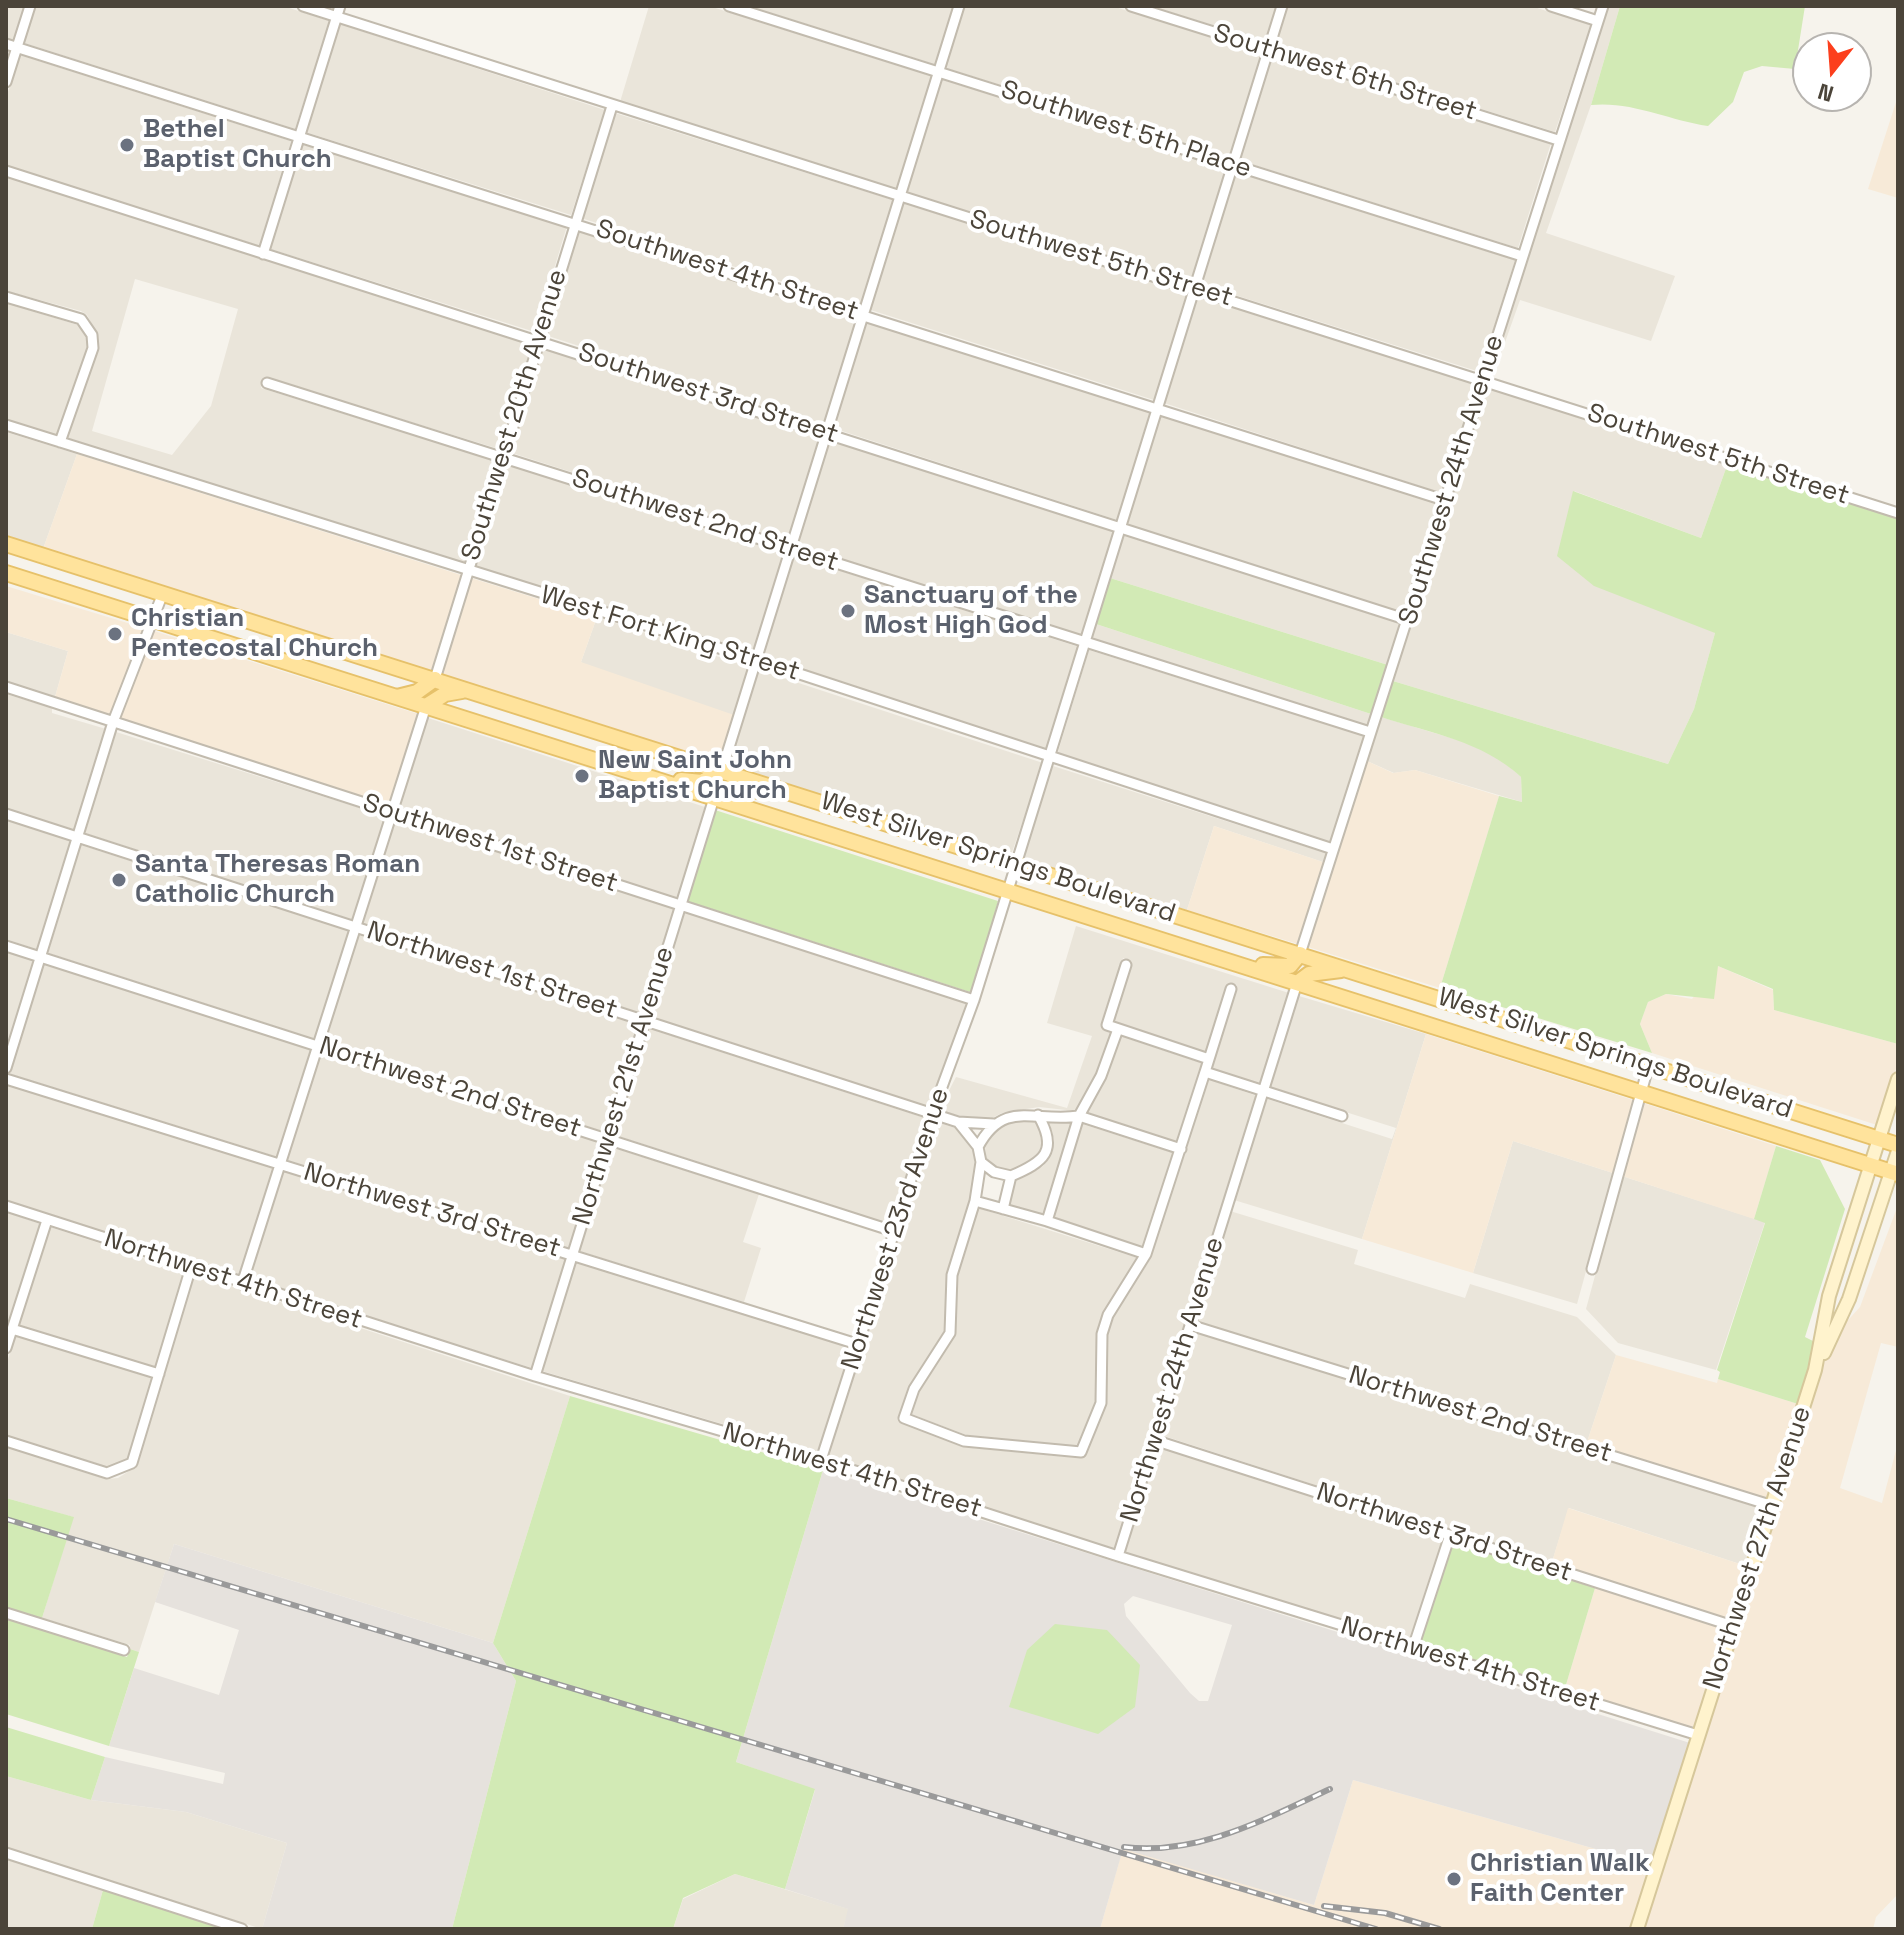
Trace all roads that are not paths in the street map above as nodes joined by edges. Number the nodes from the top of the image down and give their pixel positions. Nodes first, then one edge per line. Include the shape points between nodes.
1 (30, 6) edge
2 (303, 6) edge
3 (340, 6) edge
4 (729, 6) edge
5 (959, 6) edge
6 (1131, 6) edge
7 (1282, 6) edge
8 (1551, 6) edge
9 (1603, 6) edge
10 (337, 17) junction
11 (1598, 21) junction
12 (6, 44) edge
13 (17, 48) junction
14 (1269, 49) junction
15 (939, 71) junction
16 (6, 82) edge
17 (612, 106) junction
18 (298, 136) junction
19 (1558, 140) junction
20 (1233, 164) junction
21 (6, 171) edge
22 (900, 196) junction
23 (574, 222) junction
24 (263, 254) junction
25 (1522, 256) junction
26 (1194, 288) junction
27 (6, 297) edge
28 (864, 315) junction
29 (538, 339) junction
30 (1483, 380) junction
31 (267, 383) dead end
32 (1157, 407) junction
33 (6, 425) edge
34 (828, 433) junction
35 (60, 442) junction
36 (502, 456) junction
37 (1447, 501) junction
38 (1898, 513) edge
39 (1120, 528) junction
40 (6, 544) edge
41 (790, 549) junction
42 (467, 571) junction
43 (6, 573) edge
44 (163, 593) junction
45 (153, 620) junction
46 (1408, 620) junction
47 (1085, 643) junction
48 (754, 659) junction
49 (435, 679) junction
50 (6, 687) edge
51 (467, 690) junction
52 (396, 697) junction
53 (426, 706) junction
54 (113, 722) junction
55 (1370, 732) junction
56 (1050, 759) junction
57 (617, 767) junction
58 (722, 770) junction
59 (714, 798) junction
60 (846, 809) junction
61 (393, 812) junction
62 (6, 814) edge
63 (78, 838) junction
64 (1333, 849) junction
65 (1014, 863) junction
66 (1007, 890) junction
67 (680, 905) junction
68 (356, 927) junction
69 (6, 946) edge
70 (1300, 954) junction
71 (41, 957) junction
72 (1126, 965) dead end
73 (1244, 966) junction
74 (1346, 969) junction
75 (1297, 983) junction
76 (1231, 989) dead end
77 (974, 1000) junction
78 (645, 1021) junction
79 (1118, 1029) junction
80 (318, 1046) junction
81 (1209, 1059) junction
82 (1649, 1064) junction
83 (6, 1068) edge
84 (1205, 1072) junction
85 (6, 1079) edge
86 (1898, 1079) edge
87 (1640, 1091) junction
88 (1264, 1092) junction
89 (932, 1114) junction
90 (1038, 1115) junction
91 (1079, 1116) junction
92 (1342, 1116) dead end
93 (958, 1122) junction
94 (994, 1124) junction
95 (1878, 1138) junction
96 (608, 1139) junction
97 (1898, 1145) edge
98 (978, 1147) junction
99 (1181, 1149) junction
100 (1898, 1151) edge
101 (981, 1162) junction
102 (280, 1164) junction
103 (1870, 1165) junction
104 (1895, 1173) edge
105 (1011, 1176) junction
106 (975, 1201) junction
107 (6, 1206) edge
108 (1003, 1209) junction
109 (47, 1220) junction
110 (1047, 1221) junction
111 (893, 1231) junction
112 (1146, 1254) junction
113 (572, 1255) junction
114 (191, 1267) junction
115 (1592, 1269) dead end
116 (242, 1284) junction
117 (1190, 1325) junction
118 (12, 1329) junction
119 (857, 1344) junction
120 (6, 1348) edge
121 (1815, 1370) junction
122 (159, 1374) junction
123 (535, 1376) junction
124 (1154, 1440) junction
125 (6, 1441) edge
126 (821, 1460) junction
127 (1770, 1505) junction
128 (1450, 1535) junction
129 (1118, 1556) junction
130 (6, 1613) edge
131 (1733, 1626) junction
132 (1413, 1648) junction
133 (124, 1650) dead end
134 (1698, 1735) junction
135 (6, 1853) edge
136 (242, 1929) edge
137 (1637, 1929) edge

1 - 13 street
2 - 10 street, Southwest 5th Street
3 - 10 street
4 - 15 street, Southwest 5th Place
5 - 15 street
6 - 14 street, Southwest 6th Street
7 - 14 street, Northwest 23rd Avenue
8 - 11 street
9 - 11 street, Southwest 24th Avenue
10 - 17 street, Southwest 5th Street
10 - 18 street
11 - 19 street, Southwest 24th Avenue
12 - 13 street, Southwest 4th Street
13 - 16 street
13 - 18 street, Southwest 4th Street
14 - 19 street, Southwest 6th Street
14 - 20 street, Northwest 23rd Avenue
15 - 20 street, Southwest 5th Place
15 - 22 street
17 - 22 street, Southwest 5th Street
17 - 23 street, Southwest 20th Avenue
18 - 23 street, Southwest 4th Street
18 - 24 street
19 - 25 street, Southwest 24th Avenue
20 - 25 street, Southwest 5th Place
20 - 26 street, Northwest 23rd Avenue
21 - 24 street, Southwest 3rd Street
22 - 26 street, Southwest 5th Street
22 - 28 street
23 - 28 street, Southwest 4th Street
23 - 29 street, Southwest 20th Avenue
24 - 29 street, Southwest 3rd Street
25 - 30 street, Southwest 24th Avenue
26 - 30 street, Southwest 5th Street
26 - 32 street, Northwest 23rd Avenue
27 - 35 street via 81,319 92,335 93,348
28 - 32 street, Southwest 4th Street
28 - 34 street
29 - 34 street, Southwest 3rd Street
29 - 36 street, Southwest 20th Avenue
30 - 37 street, Southwest 24th Avenue
30 - 38 street, Southwest 5th Street
31 - 36 street, Southwest 2nd Street
32 - 37 street, Southwest 4th Street
32 - 39 street, Northwest 23rd Avenue
33 - 35 street, West Fort King Street
34 - 39 street, Southwest 3rd Street
34 - 41 street
35 - 42 street, West Fort King Street
36 - 41 street, Southwest 2nd Street
36 - 42 street, Southwest 20th Avenue
37 - 46 street, Southwest 24th Avenue
39 - 46 street, Southwest 3rd Street
39 - 47 street, Northwest 23rd Avenue
40 - 44 main road, West Silver Springs Boulevard
41 - 47 street, Southwest 2nd Street
41 - 48 street
42 - 48 street, West Fort King Street
42 - 49 street, Southwest 20th Avenue
43 - 45 main road, West Silver Springs Boulevard
44 - 45 street
44 - 49 main road, West Silver Springs Boulevard
45 - 52 main road, West Silver Springs Boulevard
45 - 54 street
46 - 55 street, Southwest 24th Avenue
47 - 55 street, Southwest 2nd Street
47 - 56 street, Northwest 23rd Avenue
48 - 56 street, West Fort King Street
48 - 58 street
49 - 51 main road, West Silver Springs Boulevard
49 - 52 main road via 417,692
50 - 54 street, Southwest 1st Street
51 - 53 main road via 445,694
51 - 58 main road, West Silver Springs Boulevard
52 - 53 main road, West Silver Springs Boulevard
53 - 57 main road, West Silver Springs Boulevard
53 - 61 street
54 - 61 street, Southwest 1st Street
54 - 63 street
55 - 64 street, Southwest 24th Avenue
56 - 64 street, West Fort King Street
56 - 65 street, Northwest 23rd Avenue
57 - 58 main road via 625,762 689,783 713,778
57 - 59 main road, West Silver Springs Boulevard
58 - 60 main road, West Silver Springs Boulevard
59 - 60 main road via 724,788 742,786 831,814
59 - 66 main road, West Silver Springs Boulevard
59 - 67 street, Northwest 21st Avenue
60 - 65 main road, West Silver Springs Boulevard
61 - 67 street, Southwest 1st Street
61 - 68 street
62 - 63 street, Northwest 1st Street
63 - 68 street, Northwest 1st Street
63 - 71 street
64 - 70 street, Southwest 24th Avenue
65 - 66 street, Northwest 23rd Avenue
65 - 70 main road, West Silver Springs Boulevard
66 - 73 main road, West Silver Springs Boulevard
66 - 77 street, Northwest 23rd Avenue
67 - 77 street, Southwest 1st Street
67 - 78 street, Northwest 21st Avenue
68 - 78 street, Northwest 1st Street
68 - 80 street
69 - 71 street, Northwest 2nd Street
70 - 73 main road via 1290,966
70 - 74 main road, West Silver Springs Boulevard
71 - 80 street, Northwest 2nd Street
71 - 83 street
72 - 79 street via 1107,1025
73 - 75 main road, West Silver Springs Boulevard
74 - 75 main road via 1309,974
74 - 82 main road, West Silver Springs Boulevard
75 - 87 main road, West Silver Springs Boulevard
75 - 88 street
76 - 81 street
77 - 89 street, Northwest 23rd Avenue
78 - 89 street, Northwest 1st Street
78 - 96 street, Northwest 21st Avenue
79 - 81 street
79 - 91 street
80 - 96 street, Northwest 2nd Street
80 - 102 street
81 - 84 street
82 - 87 street
82 - 95 main road, West Silver Springs Boulevard
84 - 88 street
84 - 99 street
85 - 102 street, Northwest 3rd Street
86 - 95 main road, Northwest 27th Avenue
87 - 103 main road, West Silver Springs Boulevard
87 - 115 street
88 - 92 street
88 - 117 street, Northwest 24th Avenue
89 - 93 street, Northwest 1st Street
89 - 111 street, Northwest 23rd Avenue
90 - 91 street
90 - 94 street
90 - 105 street via 1048,1150 1041,1160
91 - 99 street
91 - 110 street
93 - 94 street, Northwest 1st Street
93 - 98 street
94 - 98 street
95 - 97 main road, West Silver Springs Boulevard
95 - 103 main road, Northwest 27th Avenue
96 - 111 street, Northwest 2nd Street
96 - 113 street, Northwest 21st Avenue
98 - 101 street
99 - 112 street
100 - 104 main road
101 - 105 street
101 - 106 street
102 - 113 street, Northwest 3rd Street
102 - 116 street
103 - 104 main road, West Silver Springs Boulevard
103 - 121 main road, Northwest 27th Avenue via 1829,1296
104 - 121 main road via 1849,1299
105 - 108 street
106 - 108 street
106 - 112 street via 952,1275 950,1333 914,1389 904,1418 964,1441 1081,1452 1101,1403 1105,1324
107 - 109 street, Northwest 4th Street
108 - 110 street
109 - 114 street, Northwest 4th Street
109 - 118 street
110 - 112 street
111 - 119 street, Northwest 23rd Avenue
113 - 119 street, Northwest 3rd Street
113 - 123 street, Northwest 21st Avenue
114 - 116 street, Northwest 4th Street
114 - 122 street
116 - 123 street, Northwest 4th Street
117 - 124 street, Northwest 24th Avenue
117 - 127 street, Northwest 2nd Street
118 - 120 street
118 - 122 street
119 - 126 street, Northwest 23rd Avenue
121 - 127 main road, Northwest 27th Avenue
122 - 125 street via 132,1463 120,1471 107,1473
123 - 126 street, Northwest 4th Street
124 - 128 street, Northwest 3rd Street
124 - 129 street, Northwest 24th Avenue
126 - 129 street, Northwest 4th Street
127 - 131 main road, Northwest 27th Avenue
128 - 131 street, Northwest 3rd Street
128 - 132 street
129 - 132 street, Northwest 4th Street
130 - 133 street
131 - 134 main road, Northwest 27th Avenue
132 - 134 street, Northwest 4th Street
134 - 137 main road, Northwest 27th Avenue
135 - 136 street

